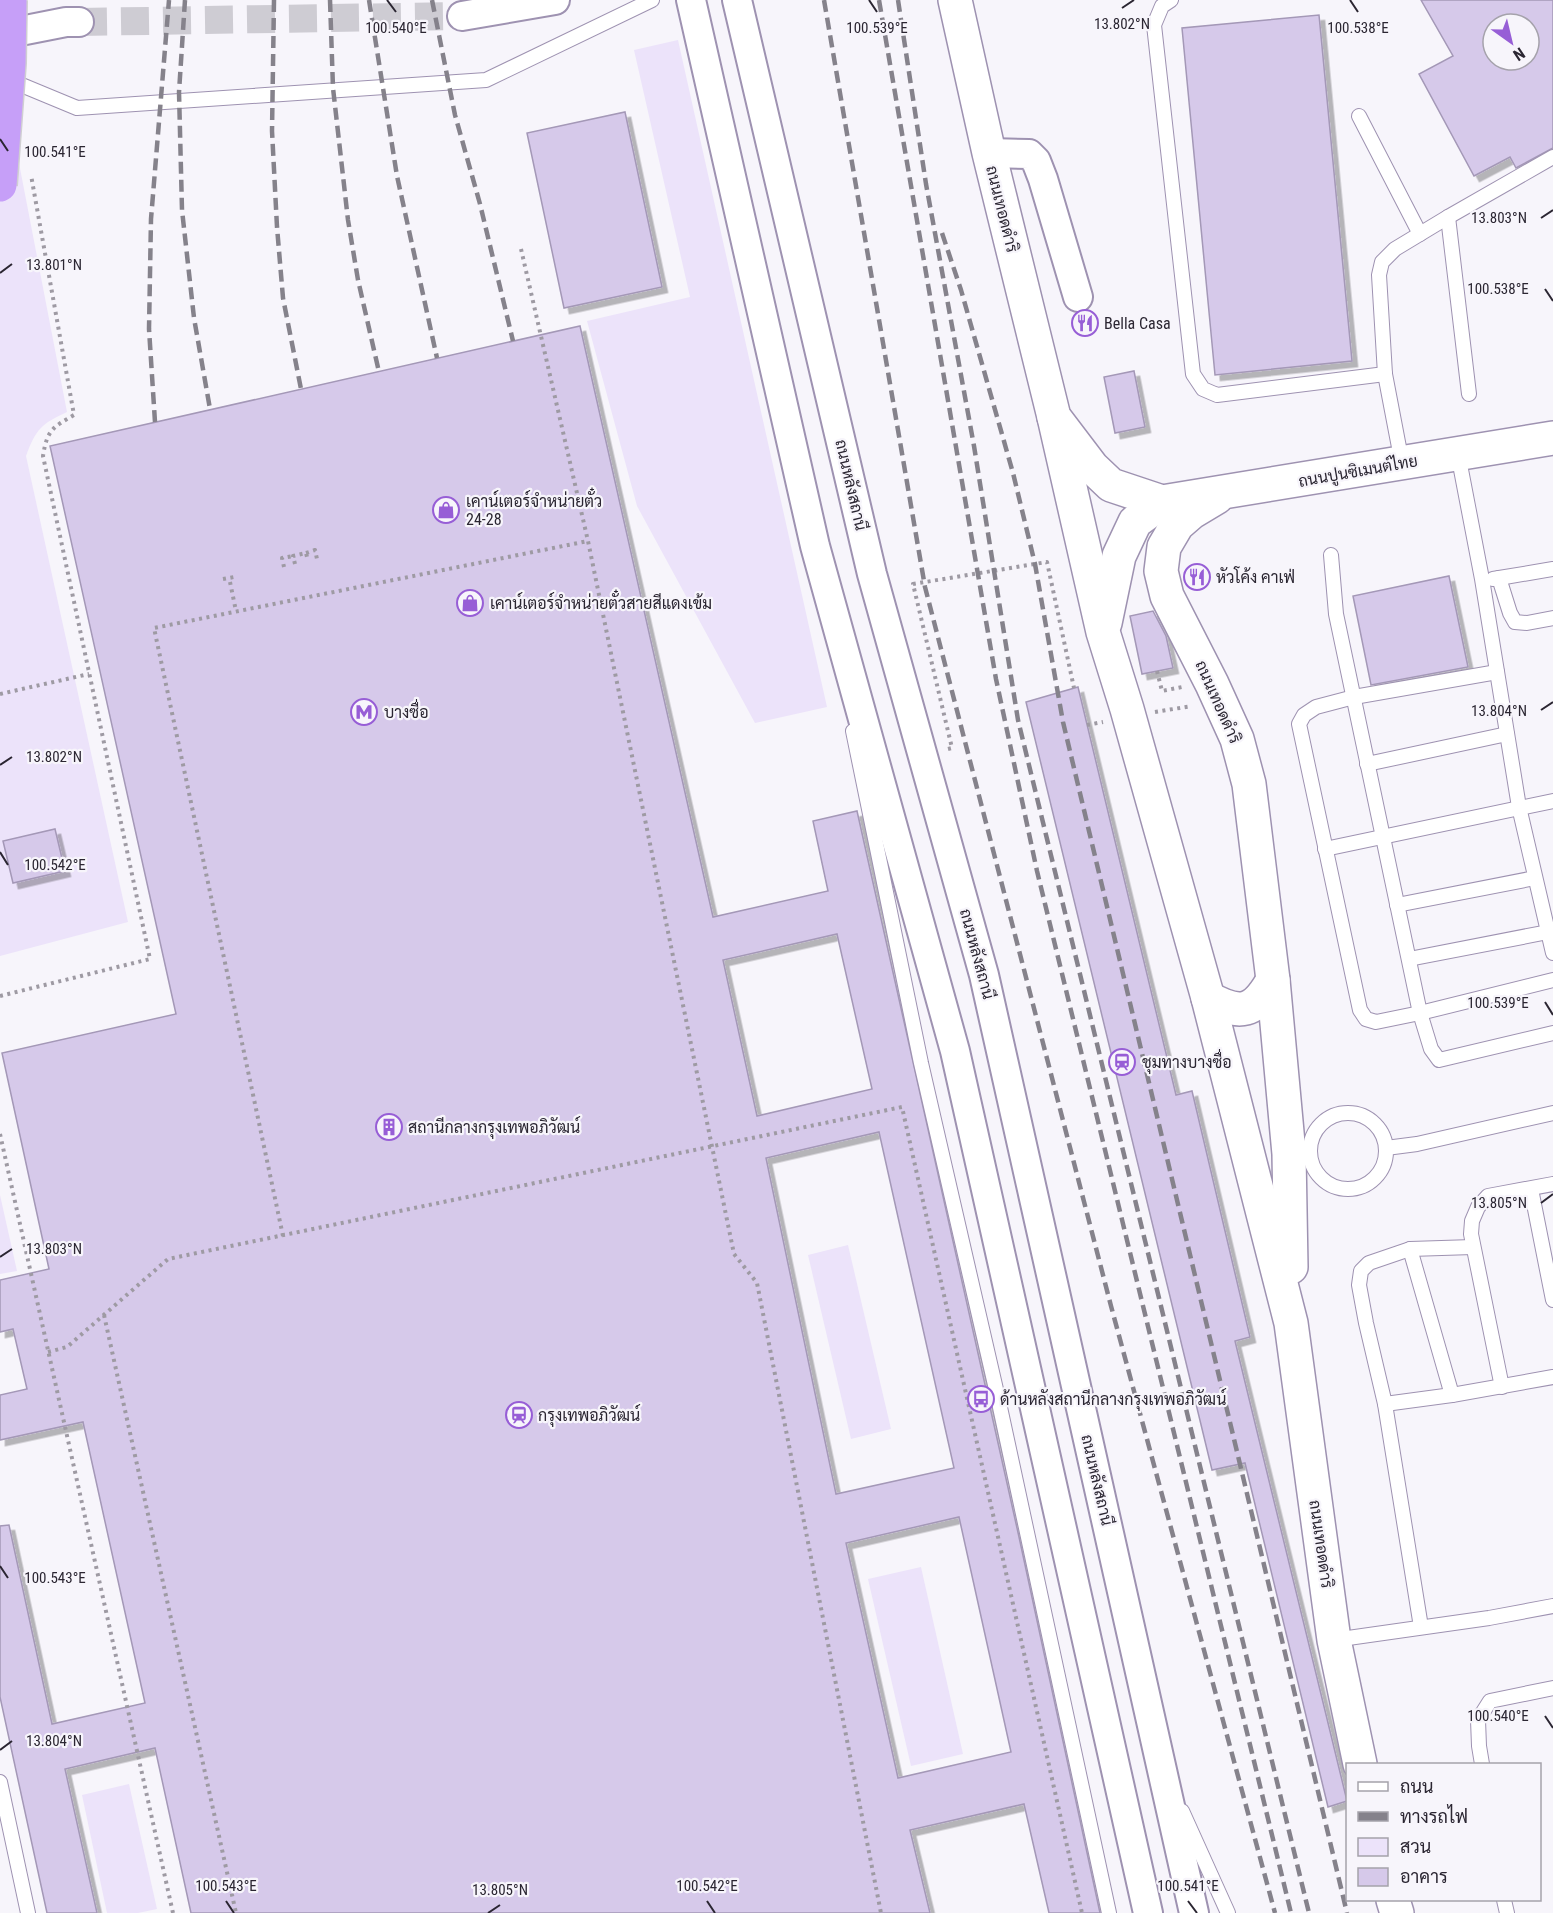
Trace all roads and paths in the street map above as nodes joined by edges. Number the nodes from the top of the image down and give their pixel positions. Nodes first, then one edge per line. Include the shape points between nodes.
1 (10, 0) edge
2 (555, 0) edge
3 (652, 0) edge
4 (691, 0) edge
5 (737, 0) edge
6 (955, 0) edge
7 (1171, 0) edge
8 (70, 15) tunnel mouth
9 (462, 16) tunnel mouth
10 (0, 35) edge
11 (0, 76) edge
12 (1359, 116) dead end
13 (989, 153) junction
14 (1553, 157) edge
15 (30, 172) dead end
16 (0, 185) edge
17 (1448, 217) junction
18 (1420, 234) junction
19 (521, 249) dead end
20 (1078, 297) dead end
21 (1385, 374) junction
22 (1469, 394) dead end
23 (1054, 417) junction
24 (1553, 438) edge
25 (1458, 454) junction
26 (1402, 463) junction
27 (1223, 493) junction
28 (1162, 502) junction
29 (588, 542) junction
30 (815, 546) junction
31 (306, 553) junction
32 (1331, 555) dead end
33 (293, 556) junction
34 (317, 559) dead end
35 (308, 561) dead end
36 (295, 564) dead end
37 (284, 567) dead end
38 (1553, 569) edge
39 (234, 577) dead end
40 (1499, 578) junction
41 (223, 579) dead end
42 (1482, 579) junction
43 (230, 582) dead end
44 (236, 611) junction
45 (1553, 618) edge
46 (1103, 632) junction
47 (1157, 671) dead end
48 (1497, 672) junction
49 (89, 674) junction
50 (1183, 687) dead end
51 (1074, 688) dead end
52 (0, 694) edge
53 (1354, 697) junction
54 (1507, 734) junction
55 (922, 755) junction
56 (1367, 764) junction
57 (1553, 801) edge
58 (1519, 807) junction
59 (1383, 836) junction
60 (1325, 849) junction
61 (1536, 878) junction
62 (1397, 905) junction
63 (1548, 932) junction
64 (1553, 953) edge
65 (1409, 959) junction
66 (1273, 980) junction
67 (1553, 980) edge
68 (0, 996) edge
69 (1208, 998) junction
70 (1420, 1013) junction
71 (1553, 1034) edge
72 (1553, 1113) edge
73 (0, 1134) edge
74 (713, 1147) junction
75 (1386, 1148) junction
76 (1299, 1153) junction
77 (1553, 1184) edge
78 (1531, 1189) junction
79 (283, 1236) junction
80 (1473, 1247) junction
81 (1410, 1249) junction
82 (1553, 1300) edge
83 (104, 1315) junction
84 (1292, 1323) junction
85 (48, 1352) junction
86 (1553, 1377) edge
87 (1502, 1387) junction
88 (1452, 1395) junction
89 (1385, 1404) junction
90 (1553, 1606) edge
91 (1421, 1627) junction
92 (1334, 1640) junction
93 (1553, 1688) edge
94 (1160, 1760) junction
95 (1360, 1763) edge
96 (1482, 1763) edge
97 (0, 1782) edge
98 (28, 1913) edge
99 (172, 1913) edge
100 (236, 1913) edge
101 (881, 1913) edge
102 (1082, 1913) edge
103 (1109, 1913) edge
104 (1148, 1913) edge
105 (1194, 1913) edge
106 (1228, 1913) edge

1 - 16 highway, bridge
2 - 9 street
3 - 11 lane via 486,80 77,108
4 - 30 street
5 - 55 street, ถนนหลังสถานี via 872,574
6 - 13 street, ถนนเทอดดำริ
7 - 21 lane via 1162,6 1154,25 1192,374 1203,389 1216,395
8 - 10 street
12 - 18 lane
13 - 20 street via 1029,154 1036,161
13 - 23 street, ถนนเทอดดำริ
14 - 17 lane
15 - 49 path via 74,415 54,427 46,438 43,456
17 - 18 lane
17 - 22 lane
18 - 21 lane via 1382,262 1379,275
19 - 29 path
21 - 26 lane
23 - 28 street, ถนนเทอดดำริ via 1111,485
23 - 46 street, ถนนเทอดดำริ
24 - 25 street, ถนนปูนซิเมนต์ไทย
25 - 26 street, ถนนปูนซิเมนต์ไทย
25 - 42 lane
26 - 27 street, ถนนปูนซิเมนต์ไทย
27 - 28 street, ถนนปูนซิเมนต์ไทย
27 - 66 street, ถนนเทอดดำริ via 1177,525 1164,547 1161,571 1167,596 1237,739 1249,784
28 - 46 street, ถนนเทอดดำริ via 1135,522 1123,548
29 - 44 path
29 - 74 path
30 - 103 lane via 921,1063
30 - 104 street via 955,1051
31 - 33 path
31 - 34 path via 315,550
31 - 35 path
32 - 53 lane via 1336,614
33 - 36 path
33 - 37 path via 282,558
38 - 40 lane
39 - 41 path
40 - 42 lane
40 - 45 lane via 1515,622
42 - 48 lane
43 - 44 path
44 - 79 path via 154,628
46 - 69 street, ถนนเทอดดำริ
47 - 50 path via 1162,691
48 - 53 lane
48 - 54 lane
49 - 52 path
49 - 68 path via 150,959
51 - 55 path via 1047,562 914,585 952,748
53 - 56 lane
53 - 60 lane via 1316,707 1299,724
54 - 56 lane
54 - 58 lane
55 - 94 street, ถนนหลังสถานี via 984,975
56 - 59 lane
57 - 58 lane
58 - 59 lane
58 - 61 lane
59 - 60 lane
59 - 62 lane
60 - 70 lane via 1360,1010 1366,1019 1376,1022
61 - 62 lane
61 - 63 lane
62 - 65 lane
63 - 64 lane
63 - 65 lane
65 - 70 lane
66 - 69 street via 1262,999 1243,1010
66 - 76 street, ถนนเทอดดำริ
67 - 70 lane
69 - 84 street, ถนนเทอดดำริ
70 - 71 lane via 1431,1049 1439,1060
72 - 75 lane
73 - 85 path
74 - 79 path
74 - 101 path via 734,1254 757,1283
74 - 102 path via 902,1107
75 - 76 lane via 1376,1124 1352,1112 1327,1119
75 - 76 lane via 1381,1171 1373,1180 1350,1189 1333,1185 1318,1175
76 - 84 street, ถนนเทอดดำริ
77 - 78 lane
78 - 80 lane via 1488,1196 1472,1221
78 - 82 lane
79 - 83 path via 168,1259
80 - 81 lane
80 - 87 lane
81 - 88 lane
81 - 89 lane via 1368,1263 1361,1271 1359,1285
83 - 85 path via 67,1347
83 - 100 path
84 - 92 street, ถนนเทอดดำริ
85 - 99 path
86 - 87 lane
87 - 88 lane
88 - 89 lane
89 - 91 lane
90 - 91 lane
91 - 92 lane
92 - 95 street, ถนนเทอดดำริ
93 - 96 lane via 1490,1701 1478,1720
94 - 105 street, ถนนหลังสถานี
94 - 106 lane
97 - 98 lane

